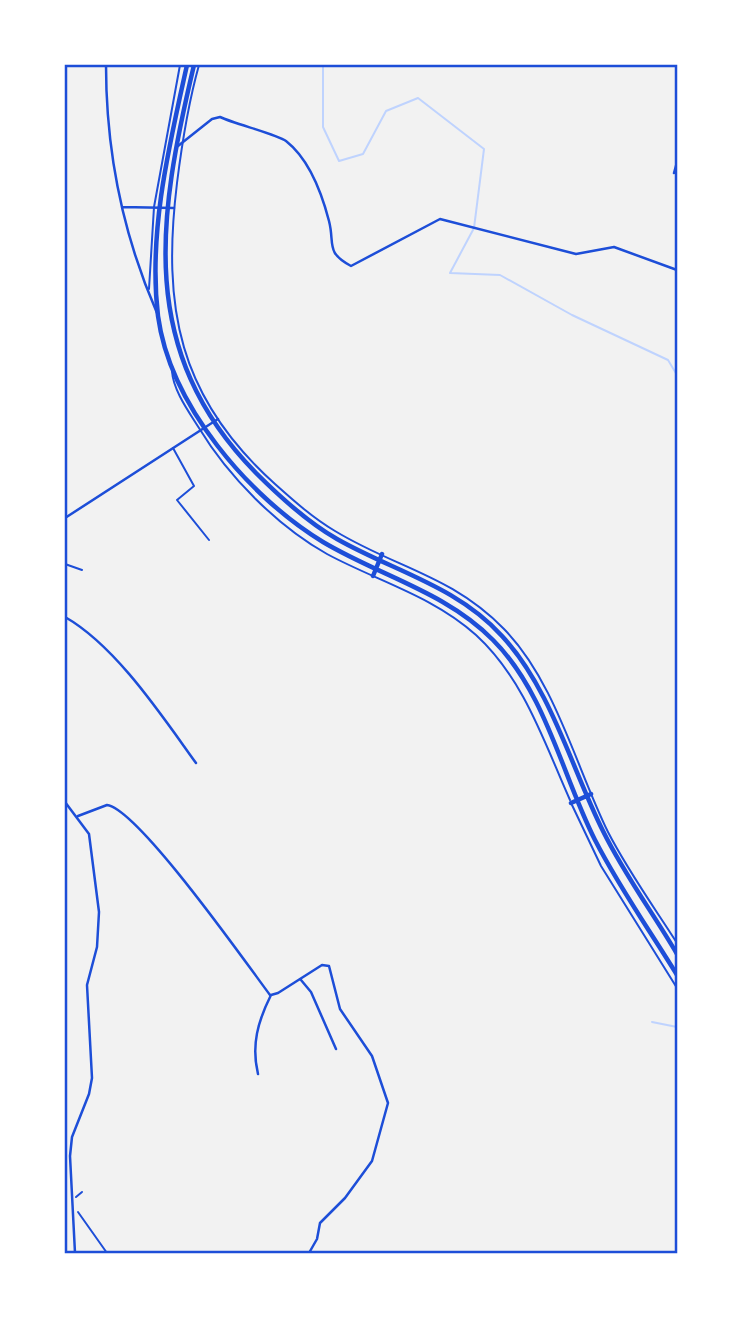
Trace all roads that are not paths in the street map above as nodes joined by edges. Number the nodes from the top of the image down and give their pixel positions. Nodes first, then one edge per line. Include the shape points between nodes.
1 (106, 65) edge
2 (180, 65) edge
3 (187, 65) edge
4 (196, 65) edge
5 (180, 145) junction
6 (163, 146) junction
7 (169, 146) junction
8 (677, 162) edge
9 (674, 173) dead end
10 (122, 207) junction
11 (154, 207) junction
12 (161, 207) junction
13 (172, 208) junction
14 (677, 270) edge
15 (149, 295) junction
16 (159, 318) junction
17 (216, 420) junction
18 (202, 428) junction
19 (173, 447) junction
20 (65, 518) edge
21 (209, 540) dead end
22 (381, 557) junction
23 (65, 564) edge
24 (376, 568) junction
25 (82, 570) dead end
26 (373, 576) junction
27 (65, 617) edge
28 (196, 763) dead end
29 (589, 796) junction
30 (65, 802) edge
31 (574, 802) junction
32 (78, 816) junction
33 (677, 943) edge
34 (677, 954) edge
35 (677, 975) edge
36 (300, 980) junction
37 (677, 988) edge
38 (271, 995) junction
39 (335, 1049) dead end
40 (258, 1074) dead end
41 (75, 1253) edge
42 (309, 1253) edge

1 - 10 street via 114,176
2 - 6 lane
3 - 7 main road
4 - 5 main road
5 - 7 street
5 - 13 main road
5 - 14 street via 220,117 284,140 305,161 330,223 331,246 338,259 351,266 440,219 576,254 614,247
6 - 7 street
6 - 11 lane
7 - 12 main road
8 - 9 street
10 - 11 street
10 - 15 street
11 - 12 street
11 - 15 lane
12 - 13 street
12 - 16 main road via 156,266
13 - 17 lane via 170,270 176,319 186,355
13 - 17 main road via 166,275 171,321 180,358 202,403
15 - 16 street
16 - 18 main road via 171,363
17 - 18 street
17 - 22 main road via 248,465 301,514 339,540
18 - 19 street
18 - 24 main road via 273,505 311,535
18 - 26 lane via 239,481 275,515 326,553
19 - 20 street
19 - 21 lane via 194,486 177,500
22 - 24 main road
22 - 29 main road via 454,595 502,635 538,687
23 - 25 lane
24 - 26 main road
24 - 31 main road via 444,601 494,640 530,692
26 - 31 lane via 448,614 489,648 523,695
27 - 28 street via 120,666
29 - 31 main road
29 - 33 lane
29 - 34 main road via 615,853
30 - 32 street
31 - 35 main road
31 - 37 lane via 601,866
32 - 38 street via 107,805 123,813 164,856
32 - 41 street via 89,834 99,912 97,947 87,985 92,1078 72,1137
36 - 38 street
36 - 39 street via 311,992
36 - 42 street via 322,965 329,966 340,1009 372,1056 388,1103 372,1161 320,1223
38 - 40 street via 256,1032 253,1055

